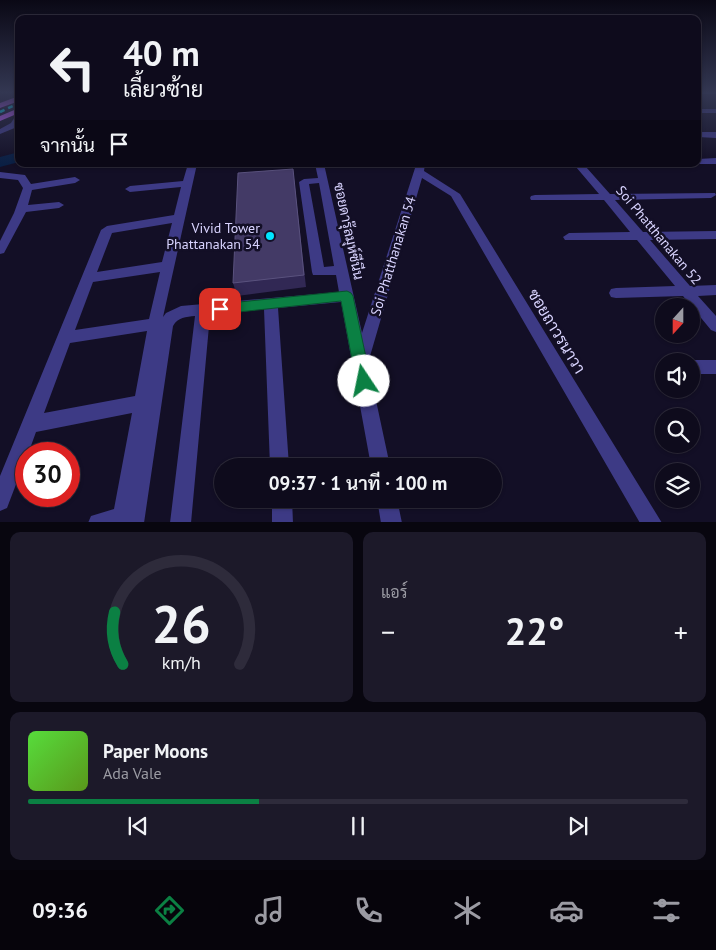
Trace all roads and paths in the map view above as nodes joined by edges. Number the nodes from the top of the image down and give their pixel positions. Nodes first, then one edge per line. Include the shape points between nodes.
1 (15, 122) edge
2 (15, 123) edge
3 (0, 126) edge
4 (0, 132) edge
5 (701, 135) edge
6 (716, 135) edge
7 (701, 162) edge
8 (716, 162) edge
9 (191, 167) edge
10 (321, 167) edge
11 (582, 167) edge
12 (420, 168) edge
13 (0, 174) edge
14 (75, 180) dead end
15 (323, 180) junction
16 (187, 184) junction
17 (28, 188) junction
18 (130, 189) dead end
19 (712, 196) dead end
20 (607, 197) junction
21 (535, 198) dead end
22 (59, 205) dead end
23 (22, 209) junction
24 (179, 218) junction
25 (716, 235) edge
26 (640, 236) junction
27 (569, 237) dead end
28 (0, 250) edge
29 (168, 266) junction
30 (341, 270) junction
31 (87, 278) junction
32 (716, 290) edge
33 (686, 291) junction
34 (616, 293) dead end
35 (347, 296) junction
36 (271, 305) junction
37 (203, 310) junction
38 (155, 324) junction
39 (716, 326) edge
40 (64, 338) junction
41 (360, 364) junction
42 (700, 367) edge
43 (716, 367) edge
44 (142, 403) junction
45 (30, 424) junction
46 (280, 458) edge
47 (379, 458) edge
48 (0, 501) edge
49 (282, 508) edge
50 (389, 508) edge
51 (126, 521) edge
52 (98, 522) edge
53 (180, 522) edge
54 (283, 522) edge
55 (392, 522) edge
56 (652, 522) edge

1 - 3 street
2 - 4 street
5 - 6 street
7 - 8 street
9 - 16 street
10 - 15 street, ซอยดารุ๊ลมุห์ซีนีน
11 - 20 street, Soi Phatthanakan 52
12 - 41 street, Soi Phatthanakan 54
12 - 56 street, ซอยถาวรนาวา via 455,194
13 - 17 street via 22,177
14 - 17 street
15 - 30 street, ซอยดารุ๊ลมุห์ซีนีน
15 - 30 street via 304,182 318,272
16 - 18 street
16 - 24 street
17 - 23 street
19 - 20 street
20 - 21 street
20 - 26 street, Soi Phatthanakan 52
22 - 23 street
23 - 28 street
24 - 29 street
24 - 31 street via 107,230
25 - 26 street
26 - 27 street
26 - 33 street, Soi Phatthanakan 52
29 - 31 street
29 - 38 street
30 - 35 street, ซอยดารุ๊ลมุห์ซีนีน
31 - 40 street
32 - 33 street
33 - 34 street
33 - 39 street, Soi Phatthanakan 52
35 - 36 street
35 - 41 street, ซอยดารุ๊ลมุห์ซีนีน
36 - 37 street
36 - 46 street
37 - 51 street via 182,312 171,317 166,326
37 - 53 street
38 - 40 street
38 - 44 street
40 - 45 street
41 - 47 street, Soi Phatthanakan 54
42 - 43 street
44 - 45 street
44 - 51 street
45 - 48 street
49 - 54 street
50 - 55 street
51 - 52 street

